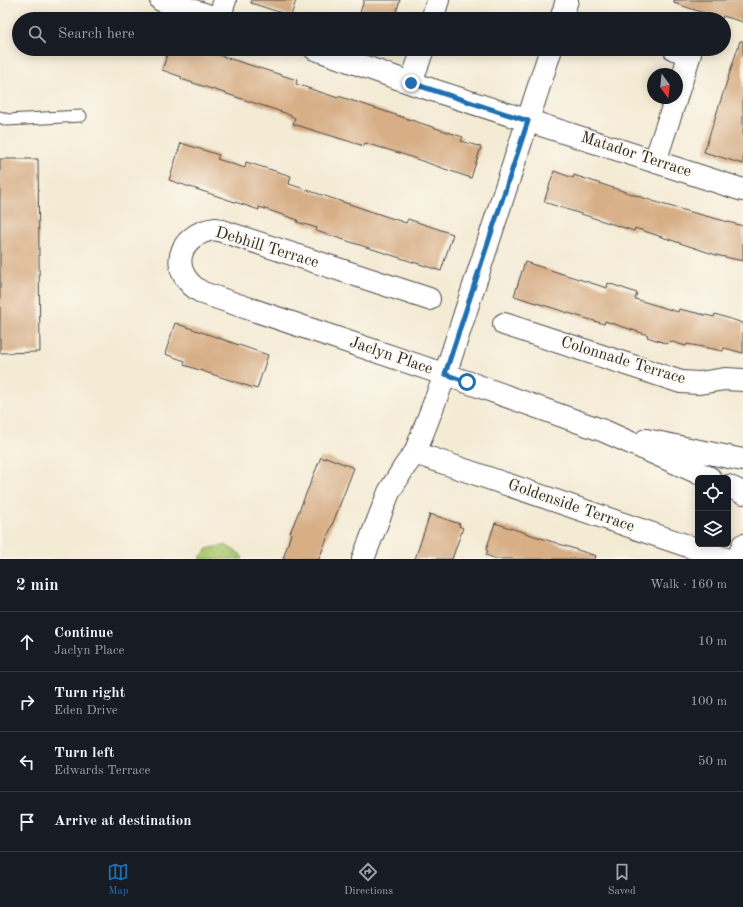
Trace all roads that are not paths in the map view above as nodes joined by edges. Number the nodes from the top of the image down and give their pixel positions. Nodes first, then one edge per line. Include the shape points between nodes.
1 (161, 0) edge
2 (225, 0) edge
3 (438, 0) edge
4 (567, 0) edge
5 (198, 12) edge
6 (221, 12) edge
7 (434, 12) edge
8 (563, 12) edge
9 (335, 56) edge
10 (420, 56) edge
11 (549, 56) edge
12 (689, 56) edge
13 (683, 76) edge
14 (411, 83) junction
15 (674, 104) edge
16 (81, 116) dead end
17 (0, 117) edge
18 (528, 121) junction
19 (655, 161) junction
20 (743, 190) edge
21 (429, 299) dead end
22 (291, 322) joint
23 (504, 324) dead end
24 (445, 374) junction
25 (743, 380) edge
26 (604, 430) junction
27 (416, 453) junction
28 (743, 460) edge
29 (703, 475) edge
30 (731, 487) edge
31 (743, 493) edge
32 (743, 546) edge
33 (363, 559) edge
34 (726, 559) edge
35 (738, 559) edge

1 - 5 street
2 - 6 street
3 - 7 street
4 - 8 street
9 - 14 street, Matador Terrace
10 - 14 street
11 - 18 street
12 - 13 street
14 - 18 street, Matador Terrace
15 - 19 street
16 - 17 lane via 7,120
18 - 19 street, Matador Terrace
18 - 24 street
19 - 20 street, Matador Terrace
21 - 22 street, Debhill Terrace via 216,230 204,230 186,243 180,255 180,267 192,287
22 - 24 street, Jaclyn Place
23 - 25 street, Colonnade Terrace via 681,382
24 - 26 street, Jaclyn Place
24 - 27 street
26 - 28 street, Jaclyn Place
26 - 29 street, Jaclyn Place
27 - 33 street via 390,492
27 - 34 street, Goldenside Terrace
30 - 31 street
32 - 35 street

